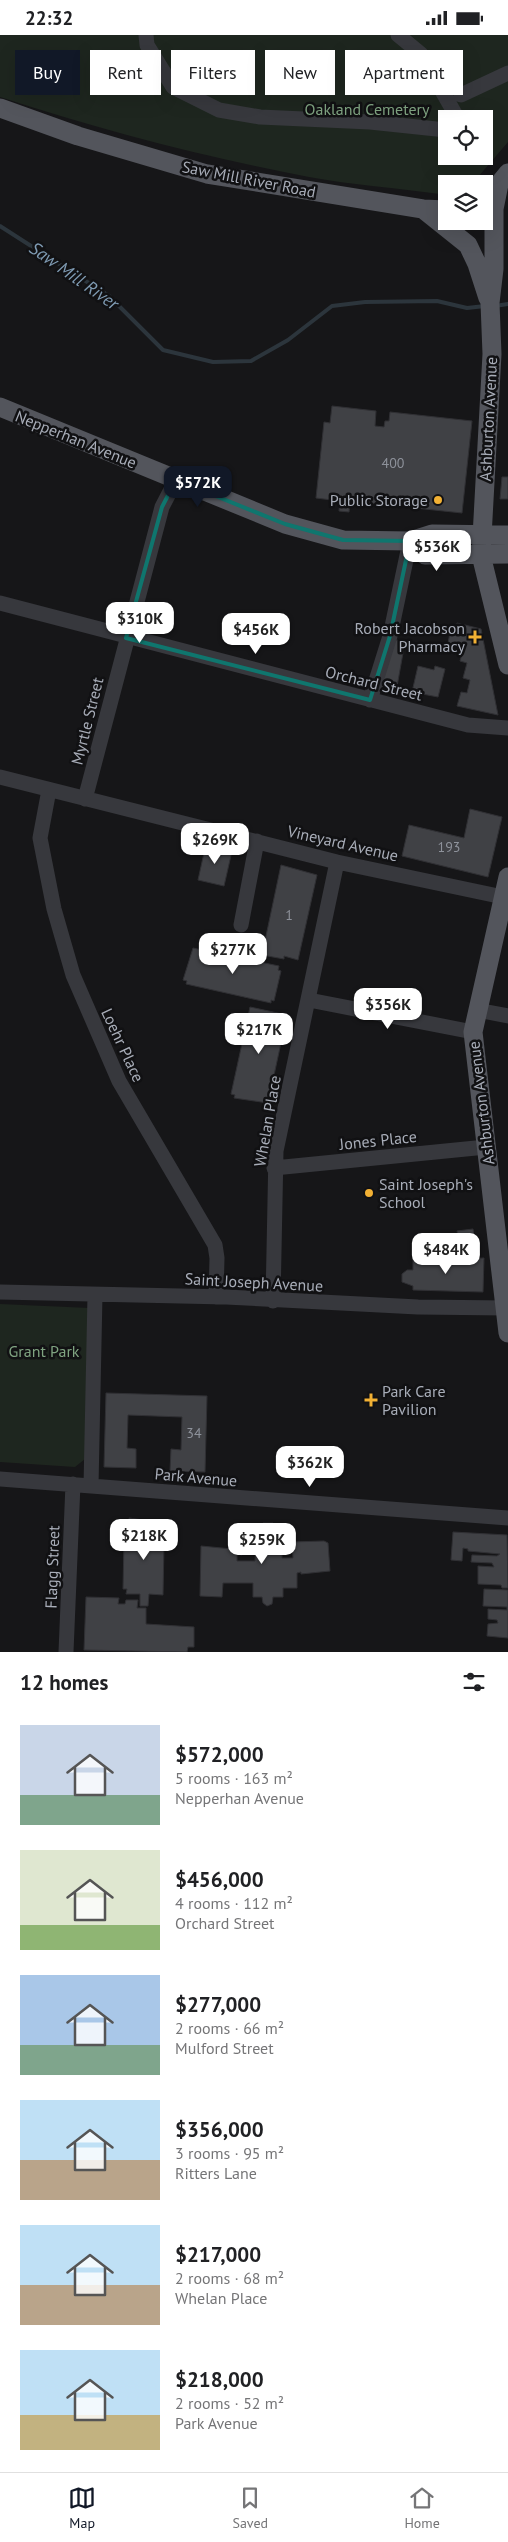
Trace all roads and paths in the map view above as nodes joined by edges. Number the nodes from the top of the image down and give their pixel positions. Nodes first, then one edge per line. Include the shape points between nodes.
1 (146, 35) edge
2 (398, 35) edge
3 (508, 73) edge
4 (463, 94) edge
5 (0, 108) edge
6 (453, 110) edge
7 (438, 130) edge
8 (508, 173) edge
9 (423, 209) junction
10 (495, 209) edge
11 (438, 210) edge
12 (490, 303) junction
13 (0, 407) edge
14 (176, 480) junction
15 (482, 535) junction
16 (508, 535) edge
17 (410, 541) junction
18 (508, 554) edge
19 (481, 555) junction
20 (0, 603) edge
21 (126, 638) junction
22 (508, 665) edge
23 (370, 700) junction
24 (508, 728) edge
25 (0, 777) edge
26 (49, 790) junction
27 (85, 799) junction
28 (257, 841) junction
29 (337, 861) junction
30 (508, 877) edge
31 (503, 897) junction
32 (241, 925) dead end
33 (308, 1000) junction
34 (477, 1010) junction
35 (508, 1016) edge
36 (473, 1031) junction
37 (486, 1147) junction
38 (274, 1168) junction
39 (0, 1292) edge
40 (95, 1295) junction
41 (216, 1297) junction
42 (273, 1301) junction
43 (506, 1307) junction
44 (508, 1333) edge
45 (0, 1479) edge
46 (73, 1484) junction
47 (91, 1486) junction
48 (508, 1518) edge
49 (66, 1652) edge

1 - 7 street via 147,45 173,87 218,110 260,117 370,121
2 - 6 street via 421,54
3 - 4 street
5 - 9 main road, Saw Mill River Road via 78,137 207,174
8 - 10 main road, Ashburton Avenue via 499,183
9 - 11 main road, Saw Mill River Road
9 - 12 main road via 468,245
10 - 12 main road, Ashburton Avenue
12 - 15 main road, Ashburton Avenue via 492,354
13 - 14 main road, Nepperhan Avenue
14 - 17 main road, Nepperhan Avenue via 285,524 343,540
14 - 21 street, Myrtle Street via 162,507
15 - 16 main road, Nepperhan Avenue
15 - 17 main road, Nepperhan Avenue via 432,534
15 - 19 main road, Ashburton Avenue
17 - 19 main road via 425,555
17 - 23 street via 390,636
18 - 19 main road
19 - 22 main road, Ashburton Avenue
20 - 21 street, Orchard Street
21 - 23 street, Orchard Street
21 - 27 street, Myrtle Street
23 - 24 street, Orchard Street via 468,725
25 - 26 street, Vineyard Avenue
26 - 27 street, Vineyard Avenue
26 - 41 street, Loehr Place via 40,839 61,940 119,1081 215,1245
27 - 28 street, Vineyard Avenue
28 - 29 street, Vineyard Avenue
28 - 32 street
29 - 31 street, Vineyard Avenue
29 - 33 street, Whelan Place
30 - 31 main road, Ashburton Avenue
31 - 34 main road, Ashburton Avenue
33 - 36 street
33 - 38 street, Whelan Place
34 - 35 street
34 - 36 main road, Ashburton Avenue
36 - 37 main road, Ashburton Avenue
37 - 38 street, Jones Place
37 - 43 main road, Ashburton Avenue
38 - 42 street, Whelan Place
39 - 40 street, Saint Joseph Avenue
40 - 41 street, Saint Joseph Avenue
40 - 47 street
41 - 42 street, Saint Joseph Avenue
42 - 43 street, Saint Joseph Avenue
43 - 44 main road, Ashburton Avenue
45 - 46 street, Park Avenue
46 - 47 street, Park Avenue
46 - 49 street, Flagg Street
47 - 48 street, Park Avenue

